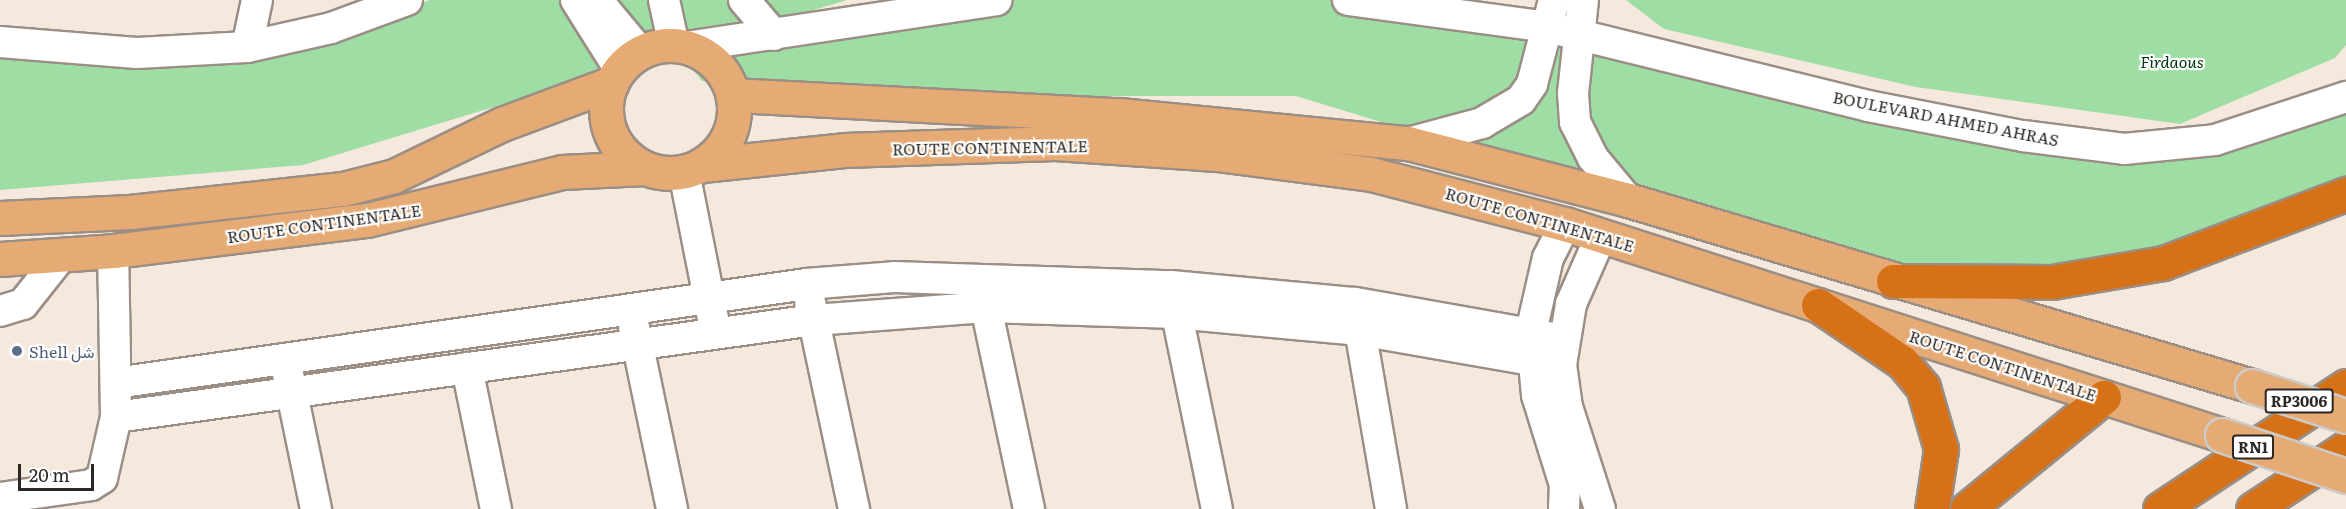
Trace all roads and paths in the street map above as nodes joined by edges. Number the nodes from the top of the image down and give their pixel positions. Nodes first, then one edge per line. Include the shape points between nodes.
1 (257, 0) edge
2 (576, 0) edge
3 (597, 0) edge
4 (664, 0) edge
5 (744, 0) edge
6 (996, 0) edge
7 (1348, 0) edge
8 (1583, 0) edge
9 (396, 3) edge
10 (1551, 14) edge
11 (774, 35) junction
12 (1581, 35) junction
13 (0, 42) edge
14 (247, 47) junction
15 (680, 47) junction
16 (624, 68) junction
17 (733, 95) junction
18 (2346, 97) edge
19 (1408, 143) junction
20 (645, 168) junction
21 (693, 168) junction
22 (2346, 194) edge
23 (1628, 200) junction
24 (0, 218) edge
25 (1565, 224) junction
26 (1601, 236) junction
27 (113, 251) junction
28 (62, 256) junction
29 (0, 259) edge
30 (980, 276) junction
31 (1893, 281) junction
32 (806, 284) junction
33 (710, 299) junction
34 (1174, 299) junction
35 (1818, 305) junction
36 (986, 307) junction
37 (631, 310) junction
38 (0, 311) edge
39 (1357, 316) junction
40 (814, 320) junction
41 (716, 333) junction
42 (638, 344) junction
43 (1531, 345) junction
44 (1563, 352) junction
45 (285, 359) junction
46 (467, 368) junction
47 (116, 383) junction
48 (2346, 386) edge
49 (292, 392) junction
50 (2104, 397) junction
51 (2346, 416) edge
52 (116, 417) junction
53 (2346, 448) edge
54 (2346, 476) edge
55 (0, 498) edge
56 (1566, 504) edge
57 (316, 509) edge
58 (496, 509) edge
59 (672, 509) edge
60 (854, 509) edge
61 (1029, 509) edge
62 (1217, 509) edge
63 (1391, 509) edge
64 (1599, 509) edge
65 (1932, 509) edge
66 (1967, 509) edge
67 (2160, 509) edge
68 (2253, 509) edge

1 - 14 street
2 - 16 street
3 - 16 street
4 - 15 street
5 - 11 street
6 - 11 street
7 - 10 street, BOULEVARD AHMED AHRAS
8 - 12 street
9 - 14 street via 288,40
10 - 12 street, BOULEVARD AHMED AHRAS
10 - 19 street via 1532,84 1521,100 1482,123
11 - 15 street
12 - 18 street, BOULEVARD AHMED AHRAS via 1868,106 2023,136 2124,148 2215,140
12 - 23 street via 1573,93 1575,122 1593,158
13 - 14 street via 137,53
15 - 16 main road
15 - 17 main road via 716,65
16 - 20 main road via 606,102 611,132 627,157
16 - 24 main road, ROUTE CONTINENTALE via 394,176 343,189 130,212
17 - 19 main road, ROUTE CONTINENTALE via 1089,113
17 - 21 main road via 729,135
19 - 23 main road, ROUTE CONTINENTALE
20 - 21 main road
20 - 27 main road, ROUTE CONTINENTALE via 562,171 367,220
21 - 25 main road, ROUTE CONTINENTALE via 972,145 1055,143 1217,154 1371,174
21 - 33 street
22 - 31 highway via 2163,263 2052,282
23 - 31 main road, ROUTE CONTINENTALE
25 - 26 main road, ROUTE CONTINENTALE
25 - 43 street via 1548,258
26 - 35 main road, ROUTE CONTINENTALE
26 - 44 street via 1571,304
27 - 28 main road, ROUTE CONTINENTALE
27 - 47 street
28 - 29 main road, ROUTE CONTINENTALE
28 - 38 street via 23,304
30 - 32 street
30 - 34 street
30 - 36 street
31 - 51 main road, ROUTE CONTINENTALE / RP3006, bridge
32 - 33 street
32 - 40 street
33 - 37 street
33 - 41 street
34 - 36 street
34 - 39 street
34 - 62 street
35 - 50 main road, ROUTE CONTINENTALE
35 - 65 highway via 1902,362 1923,387 1941,449
36 - 40 street
36 - 61 street
37 - 42 street
37 - 45 street
39 - 43 street
39 - 63 street
40 - 41 street
40 - 60 street
41 - 42 street
42 - 46 street
42 - 59 street
43 - 44 street
43 - 56 street
44 - 64 street via 1567,407
45 - 47 street
45 - 49 street
46 - 49 street
46 - 58 street
47 - 52 street
48 - 67 highway, RN1
49 - 52 street
49 - 57 street
50 - 54 main road, ROUTE CONTINENTALE, bridge
50 - 66 highway
52 - 55 street via 102,478 91,486
53 - 68 highway
56 - 64 street

